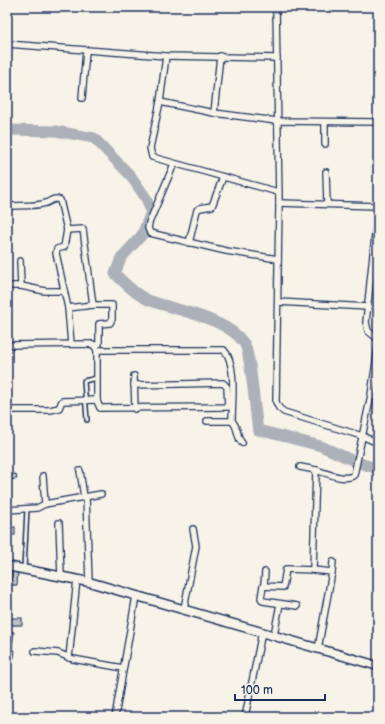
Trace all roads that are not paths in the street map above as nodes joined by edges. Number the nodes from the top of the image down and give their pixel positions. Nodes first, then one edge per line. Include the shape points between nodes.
1 (276, 7) edge
2 (7, 44) edge
3 (86, 50) junction
4 (166, 56) junction
5 (220, 56) junction
6 (277, 58) junction
7 (82, 98) dead end
8 (160, 102) junction
9 (214, 113) junction
10 (277, 121) junction
11 (324, 122) junction
12 (378, 122) edge
13 (325, 144) dead end
14 (174, 164) junction
15 (326, 172) dead end
16 (223, 178) junction
17 (278, 192) junction
18 (279, 203) junction
19 (327, 204) junction
20 (7, 206) edge
21 (378, 206) edge
22 (66, 230) junction
23 (190, 243) junction
24 (278, 259) junction
25 (20, 261) dead end
26 (7, 286) edge
27 (21, 286) junction
28 (64, 291) junction
29 (278, 302) junction
30 (93, 305) junction
31 (368, 307) junction
32 (68, 308) junction
33 (378, 339) edge
34 (71, 344) junction
35 (7, 345) edge
36 (97, 348) junction
37 (378, 348) edge
38 (134, 376) dead end
39 (97, 378) junction
40 (134, 386) junction
41 (371, 396) junction
42 (378, 397) edge
43 (85, 400) junction
44 (97, 400) junction
45 (230, 407) junction
46 (135, 409) junction
47 (7, 410) edge
48 (87, 420) dead end
49 (207, 421) dead end
50 (232, 421) junction
51 (362, 436) junction
52 (242, 443) dead end
53 (378, 443) edge
54 (300, 467) dead end
55 (316, 470) junction
56 (80, 471) dead end
57 (43, 476) dead end
58 (101, 494) dead end
59 (85, 497) junction
60 (45, 504) junction
61 (27, 509) junction
62 (7, 510) edge
63 (59, 522) dead end
64 (193, 529) dead end
65 (333, 562) dead end
66 (7, 566) edge
67 (24, 569) junction
68 (313, 570) junction
69 (265, 572) dead end
70 (332, 572) junction
71 (61, 576) junction
72 (77, 579) junction
73 (88, 582) junction
74 (264, 585) junction
75 (136, 596) junction
76 (280, 604) junction
77 (297, 606) dead end
78 (184, 610) junction
79 (262, 632) junction
80 (274, 635) junction
81 (318, 649) junction
82 (35, 651) dead end
83 (69, 658) junction
84 (378, 666) edge
85 (123, 668) junction
86 (115, 717) edge
87 (245, 717) edge

1 - 6 street
2 - 3 street
3 - 4 street
3 - 7 street
4 - 5 street
4 - 8 street
5 - 6 street
5 - 9 street
6 - 10 street
8 - 9 street
8 - 14 street via 150,153 157,160
9 - 10 street
10 - 11 street
10 - 17 street
11 - 12 street
11 - 13 street
14 - 16 street
14 - 23 street via 148,231 156,236
15 - 19 street
16 - 17 street
16 - 23 street via 212,206 197,210
17 - 18 street
18 - 19 street
18 - 24 street
19 - 21 street
20 - 22 street via 43,204 58,198
21 - 31 street
22 - 28 street via 64,246 57,249 56,253
22 - 30 street via 84,229
23 - 24 street
24 - 29 street
25 - 27 street
26 - 27 street
27 - 28 street via 45,291
28 - 32 street
29 - 31 street
29 - 51 street via 275,395 278,408
30 - 32 street
30 - 36 street via 112,305 113,312 110,323 98,324
31 - 33 street via 366,327
32 - 34 street
34 - 35 street
34 - 36 street via 93,344
36 - 39 street
36 - 45 street via 224,350 228,354 231,367
37 - 41 street
38 - 40 street
39 - 43 lane via 84,380
39 - 44 street
40 - 45 street via 223,384 228,387
40 - 46 street
41 - 42 street
41 - 51 street
43 - 44 street
43 - 47 street via 62,401 59,408 50,410
43 - 48 lane
44 - 46 street via 100,408
45 - 46 street
45 - 50 street
49 - 50 street
50 - 52 street
51 - 53 street
51 - 55 street via 354,475 345,478
54 - 55 street
55 - 68 street
56 - 59 street
57 - 60 street
58 - 59 street
59 - 60 street
59 - 73 street
60 - 61 street
61 - 62 street
61 - 67 lane
63 - 71 street
64 - 78 street via 196,546
65 - 70 street
66 - 67 street
67 - 71 street
68 - 70 street
68 - 74 street via 286,569 283,586
69 - 74 street
70 - 81 street
71 - 72 street
72 - 73 street
72 - 83 street
73 - 75 street
74 - 76 street via 261,600
75 - 78 street
75 - 85 street
76 - 77 street
76 - 80 street
78 - 79 street
79 - 80 street
79 - 87 street
80 - 81 street
81 - 84 street
82 - 83 street via 58,653
83 - 85 street
85 - 86 street

